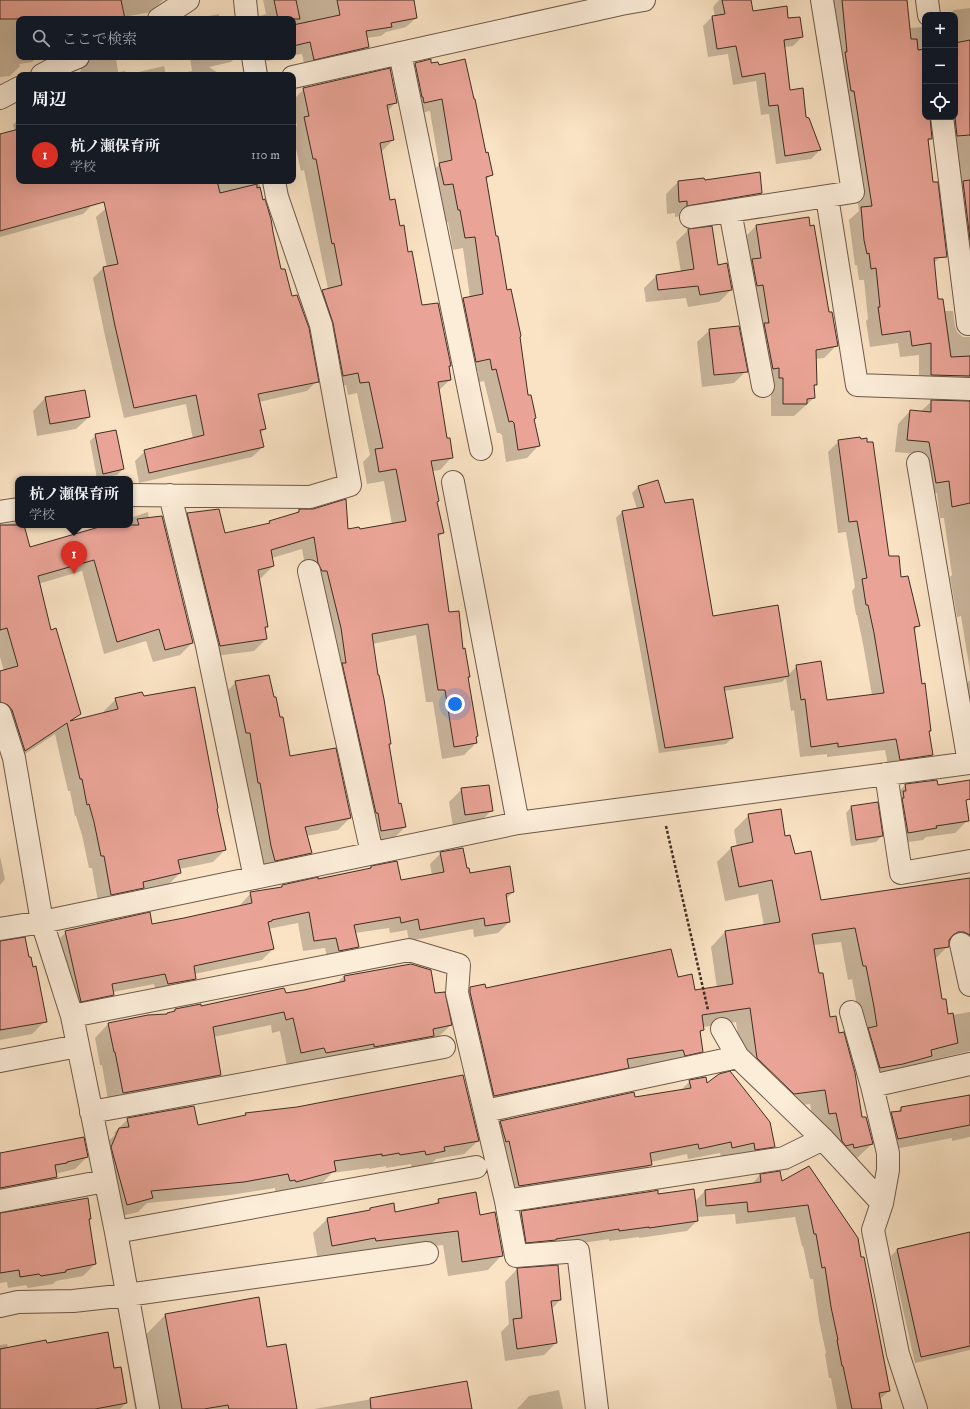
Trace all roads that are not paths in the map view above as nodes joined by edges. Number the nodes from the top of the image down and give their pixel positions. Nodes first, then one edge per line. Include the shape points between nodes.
1 (188, 0) edge
2 (245, 0) edge
3 (644, 0) edge
4 (822, 0) edge
5 (927, 0) edge
6 (929, 12) edge
7 (164, 16) edge
8 (248, 16) edge
9 (400, 53) junction
10 (70, 60) edge
11 (254, 60) edge
12 (48, 72) edge
13 (256, 72) edge
14 (296, 76) edge
15 (16, 90) edge
16 (0, 98) edge
17 (942, 120) edge
18 (275, 184) edge
19 (827, 196) junction
20 (730, 211) junction
21 (691, 217) dead end
22 (968, 324) dead end
23 (763, 386) dead end
24 (970, 390) edge
25 (481, 450) dead end
26 (918, 463) dead end
27 (453, 482) dead end
28 (133, 495) edge
29 (170, 495) junction
30 (15, 510) edge
31 (0, 512) edge
32 (309, 571) dead end
33 (0, 714) edge
34 (970, 763) edge
35 (886, 774) junction
36 (518, 823) junction
37 (372, 853) junction
38 (970, 861) edge
39 (255, 878) junction
40 (42, 922) junction
41 (0, 929) edge
42 (961, 944) dead end
43 (970, 985) edge
44 (851, 1012) dead end
45 (72, 1016) junction
46 (722, 1029) road end
47 (78, 1046) junction
48 (444, 1046) dead end
49 (738, 1057) junction
50 (0, 1061) edge
51 (970, 1064) edge
52 (872, 1086) junction
53 (485, 1111) junction
54 (91, 1112) junction
55 (824, 1139) junction
56 (476, 1167) dead end
57 (105, 1182) junction
58 (0, 1201) edge
59 (506, 1201) junction
60 (882, 1203) junction
61 (116, 1232) junction
62 (427, 1253) dead end
63 (127, 1294) junction
64 (0, 1306) edge
65 (148, 1409) edge
66 (597, 1409) edge
67 (916, 1409) edge

1 - 7 street
2 - 8 street
3 - 9 street
4 - 19 street via 853,192
5 - 6 street
9 - 14 street
9 - 25 street
10 - 12 street
11 - 13 street
15 - 16 street
17 - 22 street
18 - 29 street via 321,325 350,486 310,497
19 - 20 street
19 - 24 street via 857,385
20 - 21 street
20 - 23 street
26 - 34 street
27 - 36 street
28 - 29 street
29 - 39 street via 207,646
30 - 31 street
32 - 37 street
33 - 40 street via 14,758
34 - 35 street
35 - 36 street
35 - 38 street via 900,873
36 - 37 street
37 - 39 street
39 - 40 street
40 - 41 street
40 - 45 street
42 - 43 street
44 - 52 street
45 - 47 street
45 - 53 street via 409,950 459,964 457,993
46 - 49 street
47 - 50 street
47 - 54 street
48 - 54 street
49 - 53 street
49 - 55 street
51 - 52 street
52 - 60 street via 888,1153 888,1170
53 - 59 street
54 - 57 street
55 - 59 street via 784,1158
55 - 60 street
56 - 61 street
57 - 58 street
57 - 61 street
59 - 66 street via 516,1256 578,1251
60 - 67 street via 873,1230 898,1354
61 - 63 street
62 - 63 street
63 - 64 street via 73,1301 18,1302
63 - 65 street

